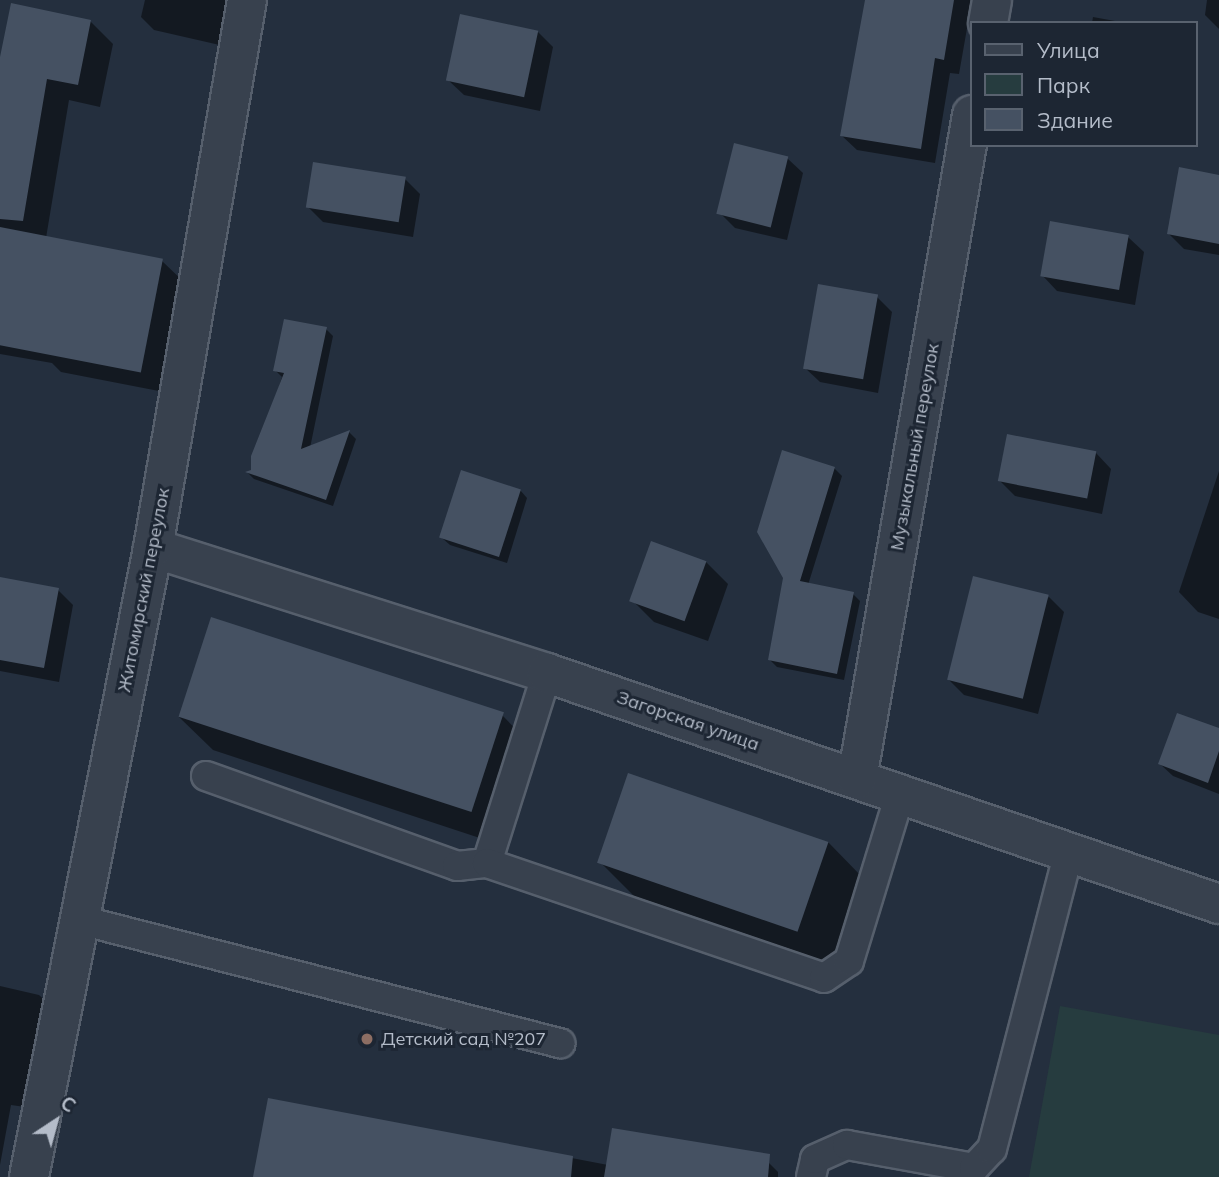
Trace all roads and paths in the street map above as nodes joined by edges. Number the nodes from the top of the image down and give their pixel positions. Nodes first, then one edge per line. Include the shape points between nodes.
1 (247, 0) edge
2 (992, 0) edge
3 (988, 21) edge
4 (970, 127) edge
5 (153, 548) junction
6 (547, 673) junction
7 (206, 776) dead end
8 (857, 779) junction
9 (900, 794) junction
10 (1069, 852) junction
11 (487, 863) junction
12 (1219, 904) edge
13 (80, 920) junction
14 (560, 1043) dead end
15 (29, 1177) edge
16 (811, 1177) edge

1 - 5 street, Житомирский переулок
2 - 3 street
4 - 8 street, Музыкальный переулок
5 - 6 street, Загорская улица
5 - 13 street, Житомирский переулок
6 - 8 street, Загорская улица
6 - 11 lane
7 - 11 lane via 457,866
8 - 9 street, Загорская улица
9 - 10 street, Загорская улица
9 - 11 lane via 849,961 824,978
10 - 12 street, Загорская улица
10 - 16 lane via 992,1149 974,1168 847,1145 815,1159
13 - 14 lane
13 - 15 street, Житомирский переулок

